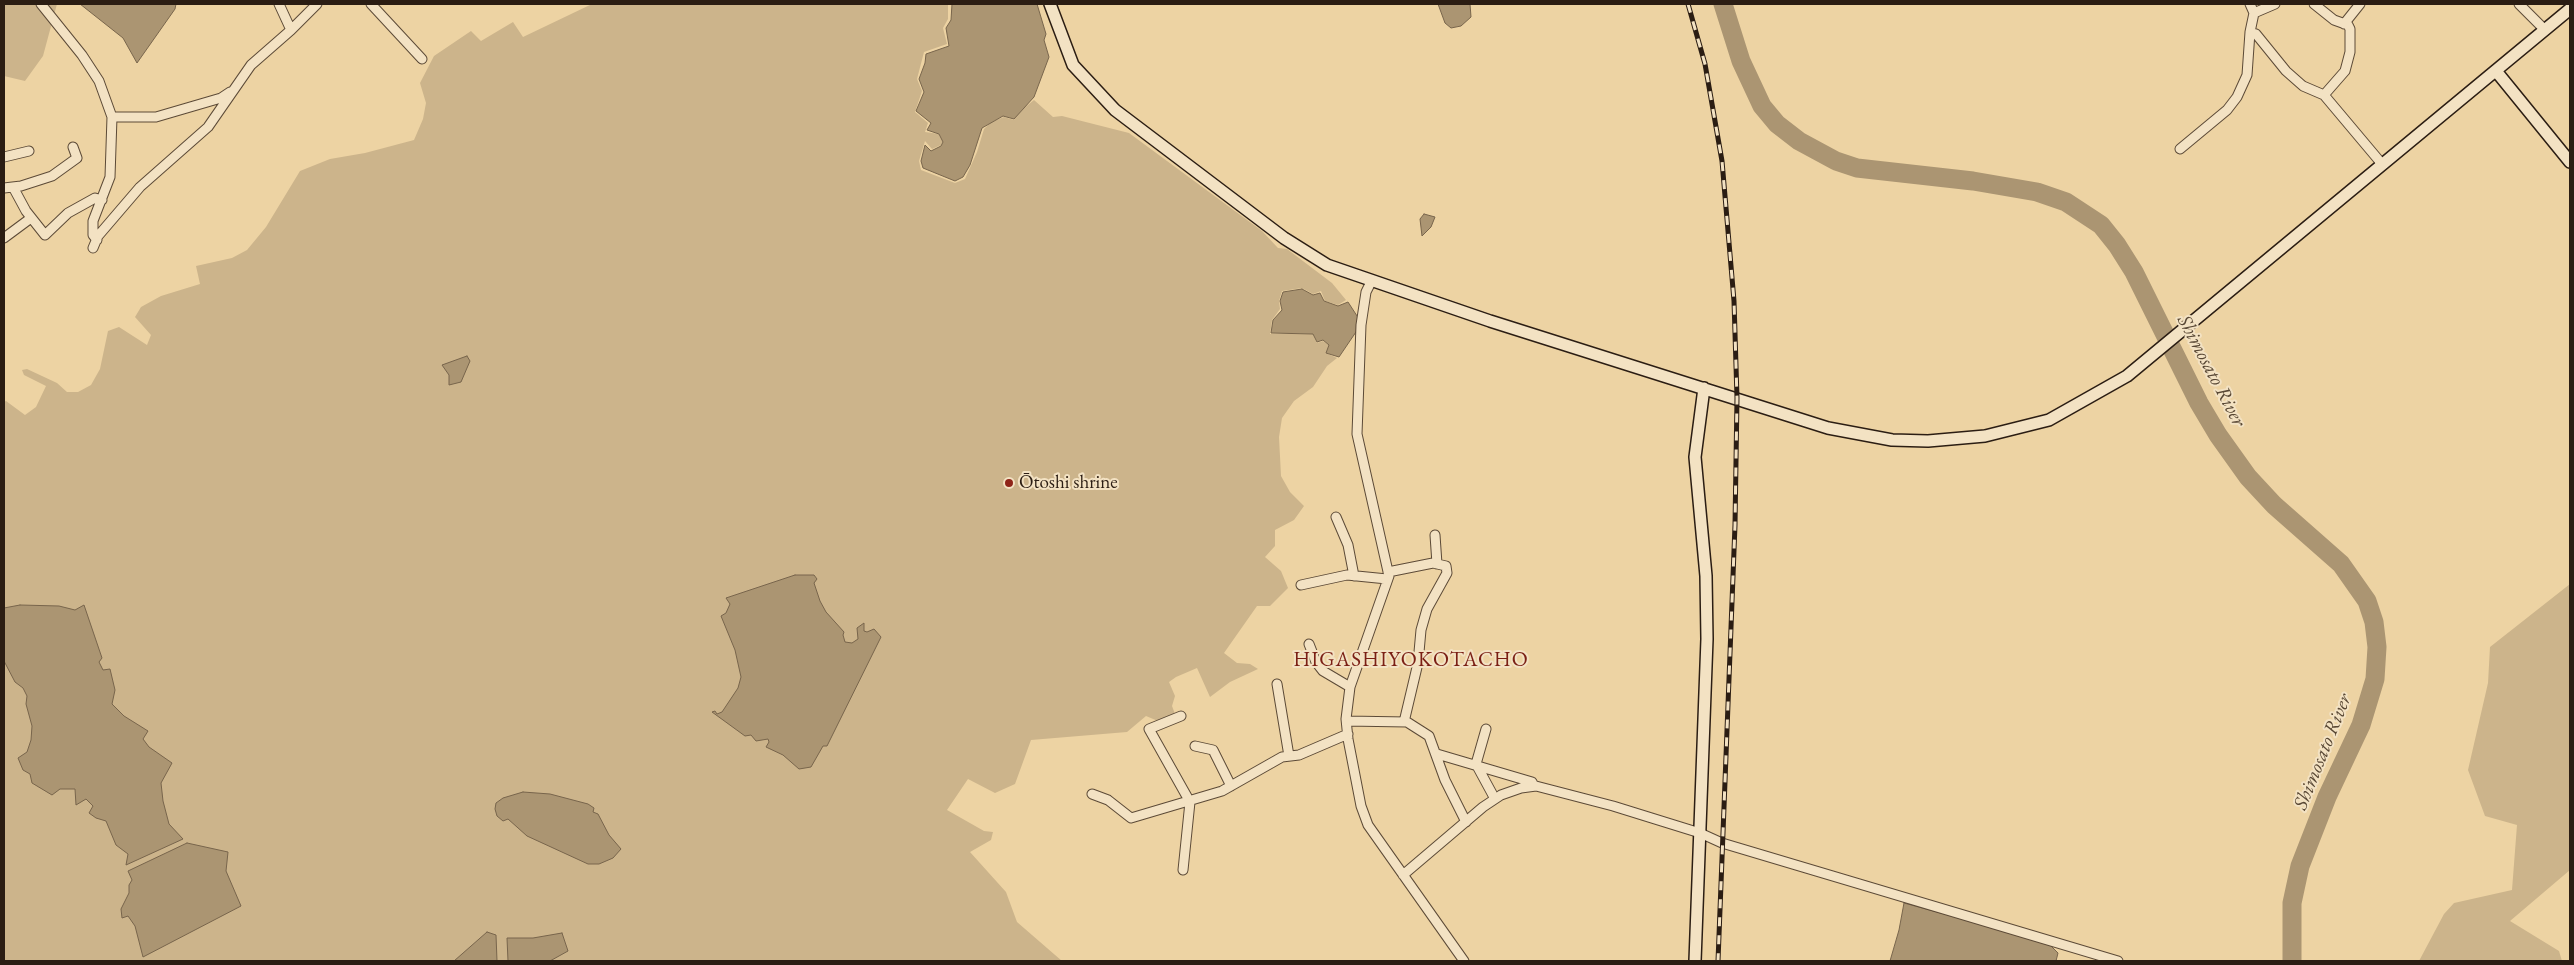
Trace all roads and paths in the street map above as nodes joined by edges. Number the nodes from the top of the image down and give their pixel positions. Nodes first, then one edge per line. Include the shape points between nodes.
1 (41, 4) edge
2 (279, 4) edge
3 (317, 4) edge
4 (372, 4) edge
5 (1050, 4) edge
6 (2250, 4) edge
7 (2275, 4) edge
8 (2314, 4) edge
9 (2360, 4) edge
10 (2519, 4) edge
11 (2570, 9) edge
12 (2254, 12) junction
13 (2344, 24) junction
14 (292, 30) junction
15 (2545, 30) junction
16 (2250, 32) junction
17 (422, 59) dead end
18 (2496, 71) junction
19 (236, 89) junction
20 (2324, 95) junction
21 (112, 117) junction
22 (73, 147) dead end
23 (2180, 149) dead end
24 (29, 151) dead end
25 (4, 157) edge
26 (2570, 162) edge
27 (2382, 164) junction
28 (8, 188) edge
29 (102, 200) junction
30 (31, 218) junction
31 (4, 238) edge
32 (1372, 280) junction
33 (1704, 388) junction
34 (1336, 517) dead end
35 (1435, 535) dead end
36 (1437, 564) junction
37 (1388, 575) junction
38 (1354, 576) junction
39 (1301, 585) dead end
40 (1309, 644) dead end
41 (1277, 684) dead end
42 (1350, 687) junction
43 (1181, 716) dead end
44 (1347, 721) junction
45 (1404, 722) junction
46 (1486, 729) dead end
47 (1348, 734) junction
48 (1195, 746) dead end
49 (1436, 754) junction
50 (1289, 756) junction
51 (1476, 764) junction
52 (1231, 786) junction
53 (1534, 786) junction
54 (1092, 794) dead end
55 (1495, 799) junction
56 (1190, 802) junction
57 (1466, 822) junction
58 (1700, 833) junction
59 (1183, 870) dead end
60 (1403, 875) junction
61 (1464, 961) edge
62 (1695, 961) edge
63 (2118, 961) edge

1 - 21 street via 99,81
2 - 14 street
3 - 14 street
4 - 17 street
5 - 32 street via 1073,65 1115,110 1284,238 1327,265
6 - 12 street
7 - 12 street
8 - 13 street
9 - 13 street
10 - 15 street
11 - 15 street
12 - 16 street
13 - 20 street via 2350,30 2350,52 2345,71
14 - 19 street via 251,65
15 - 18 street
16 - 20 street via 2256,34 2286,71 2303,86
16 - 23 street via 2247,75 2237,97 2214,122
18 - 26 street
18 - 27 street
19 - 21 street via 221,98 156,117
19 - 29 street via 208,127 140,187 95,244 93,221
20 - 27 street
21 - 29 street via 110,177
22 - 28 street via 77,158 52,176
24 - 25 street
27 - 33 street via 2127,376 2049,420 1984,436 1892,440 1828,428
28 - 30 street
29 - 30 street via 95,198 68,213 45,235
30 - 31 street
32 - 33 street
32 - 37 street via 1366,292 1361,325 1357,434
33 - 58 street via 1695,457 1706,585
34 - 38 street via 1348,546
35 - 36 street
36 - 37 street
36 - 45 street via 1446,566 1447,572 1427,609
37 - 38 street
37 - 42 street
38 - 39 street
40 - 42 street via 1323,671
41 - 50 street
42 - 44 street
43 - 56 street via 1149,729
44 - 45 street
44 - 47 street
45 - 49 street via 1430,736
46 - 51 street
47 - 50 street via 1299,755
47 - 60 street via 1361,806 1368,825
48 - 52 street via 1213,750
49 - 51 street
49 - 57 street
50 - 52 street
51 - 53 street via 1532,782
51 - 55 street
52 - 56 street
53 - 55 street via 1520,788
53 - 58 street via 1570,793
54 - 56 street via 1108,800 1131,818
55 - 57 street
56 - 59 street
57 - 60 street
58 - 62 street
58 - 63 street via 1722,843
60 - 61 street

